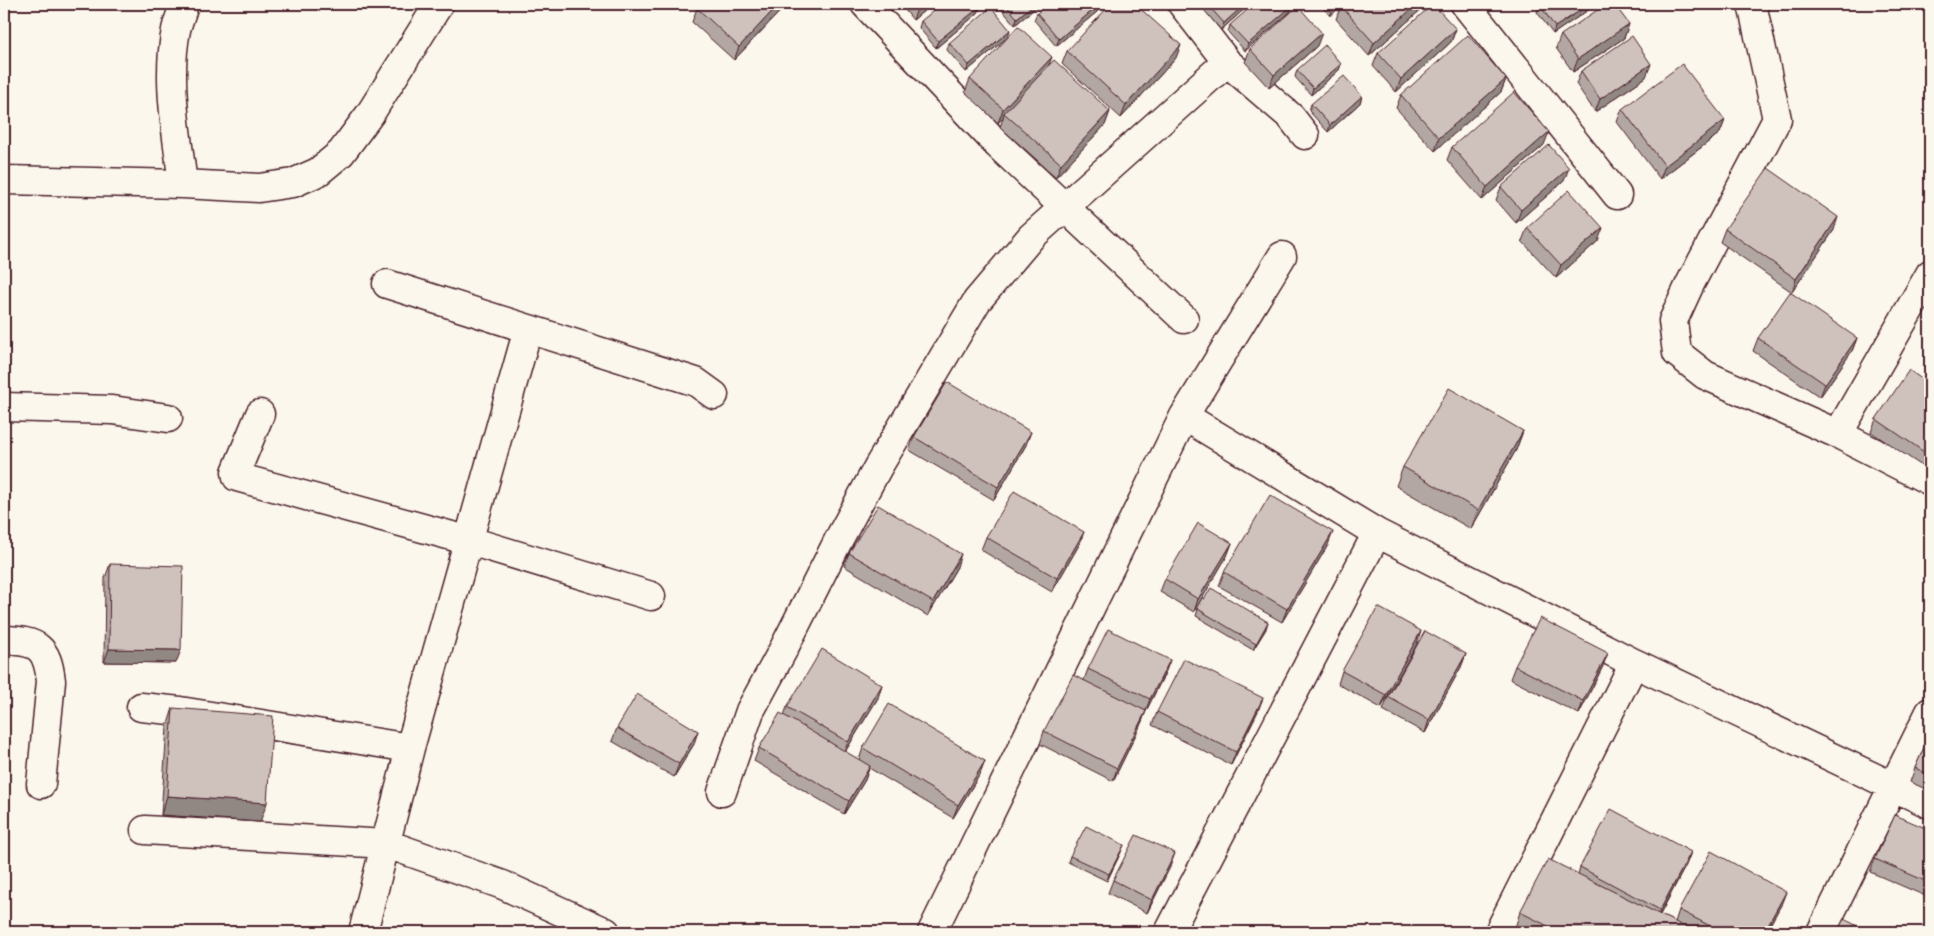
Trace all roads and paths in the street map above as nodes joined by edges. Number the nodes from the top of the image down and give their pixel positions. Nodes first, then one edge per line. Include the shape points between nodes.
1 (184, 4) edge
2 (440, 4) edge
3 (865, 4) edge
4 (1182, 4) edge
5 (1465, 4) edge
6 (1752, 4) edge
7 (1227, 62) junction
8 (1305, 135) dead end
9 (4, 180) edge
10 (183, 184) junction
11 (1617, 195) dead end
12 (1064, 206) junction
13 (1282, 256) dead end
14 (1930, 274) edge
15 (387, 284) dead end
16 (1184, 319) dead end
17 (528, 329) junction
18 (714, 395) dead end
19 (4, 406) edge
20 (260, 414) dead end
21 (1184, 416) junction
22 (168, 418) dead end
23 (1838, 434) junction
24 (1930, 481) edge
25 (1377, 533) junction
26 (470, 541) junction
27 (651, 596) dead end
28 (4, 640) edge
29 (1634, 663) junction
30 (141, 707) dead end
31 (1930, 712) edge
32 (410, 748) junction
33 (41, 784) dead end
34 (1892, 786) junction
35 (722, 792) dead end
36 (1930, 804) edge
37 (145, 830) dead end
38 (387, 844) junction
39 (602, 931) edge
40 (363, 932) edge
41 (932, 932) edge
42 (1169, 932) edge
43 (1499, 932) edge
44 (1821, 932) edge

1 - 10 street via 176,29 173,62 173,101
2 - 10 street via 342,153 318,172 293,183 259,188
3 - 12 street via 998,145
4 - 7 street
5 - 11 street
6 - 23 street via 1778,119 1673,321 1677,353 1705,375
7 - 8 street via 1291,117
7 - 12 street
9 - 10 street
12 - 16 street
12 - 35 street via 1031,237 977,301 878,467 750,711
13 - 21 street
14 - 23 street
15 - 17 street
17 - 18 street via 696,382
17 - 26 street
19 - 22 street via 112,410
20 - 26 street via 236,472 237,477
21 - 25 street
21 - 41 street
23 - 24 street
25 - 29 street
25 - 42 street
26 - 27 street
26 - 32 street
28 - 33 street via 22,640 36,646 46,655 49,664 51,681
29 - 34 street
29 - 43 street
30 - 32 street
31 - 34 street
32 - 38 street
34 - 36 street
34 - 44 street
37 - 38 street
38 - 39 street via 503,885
38 - 40 street

